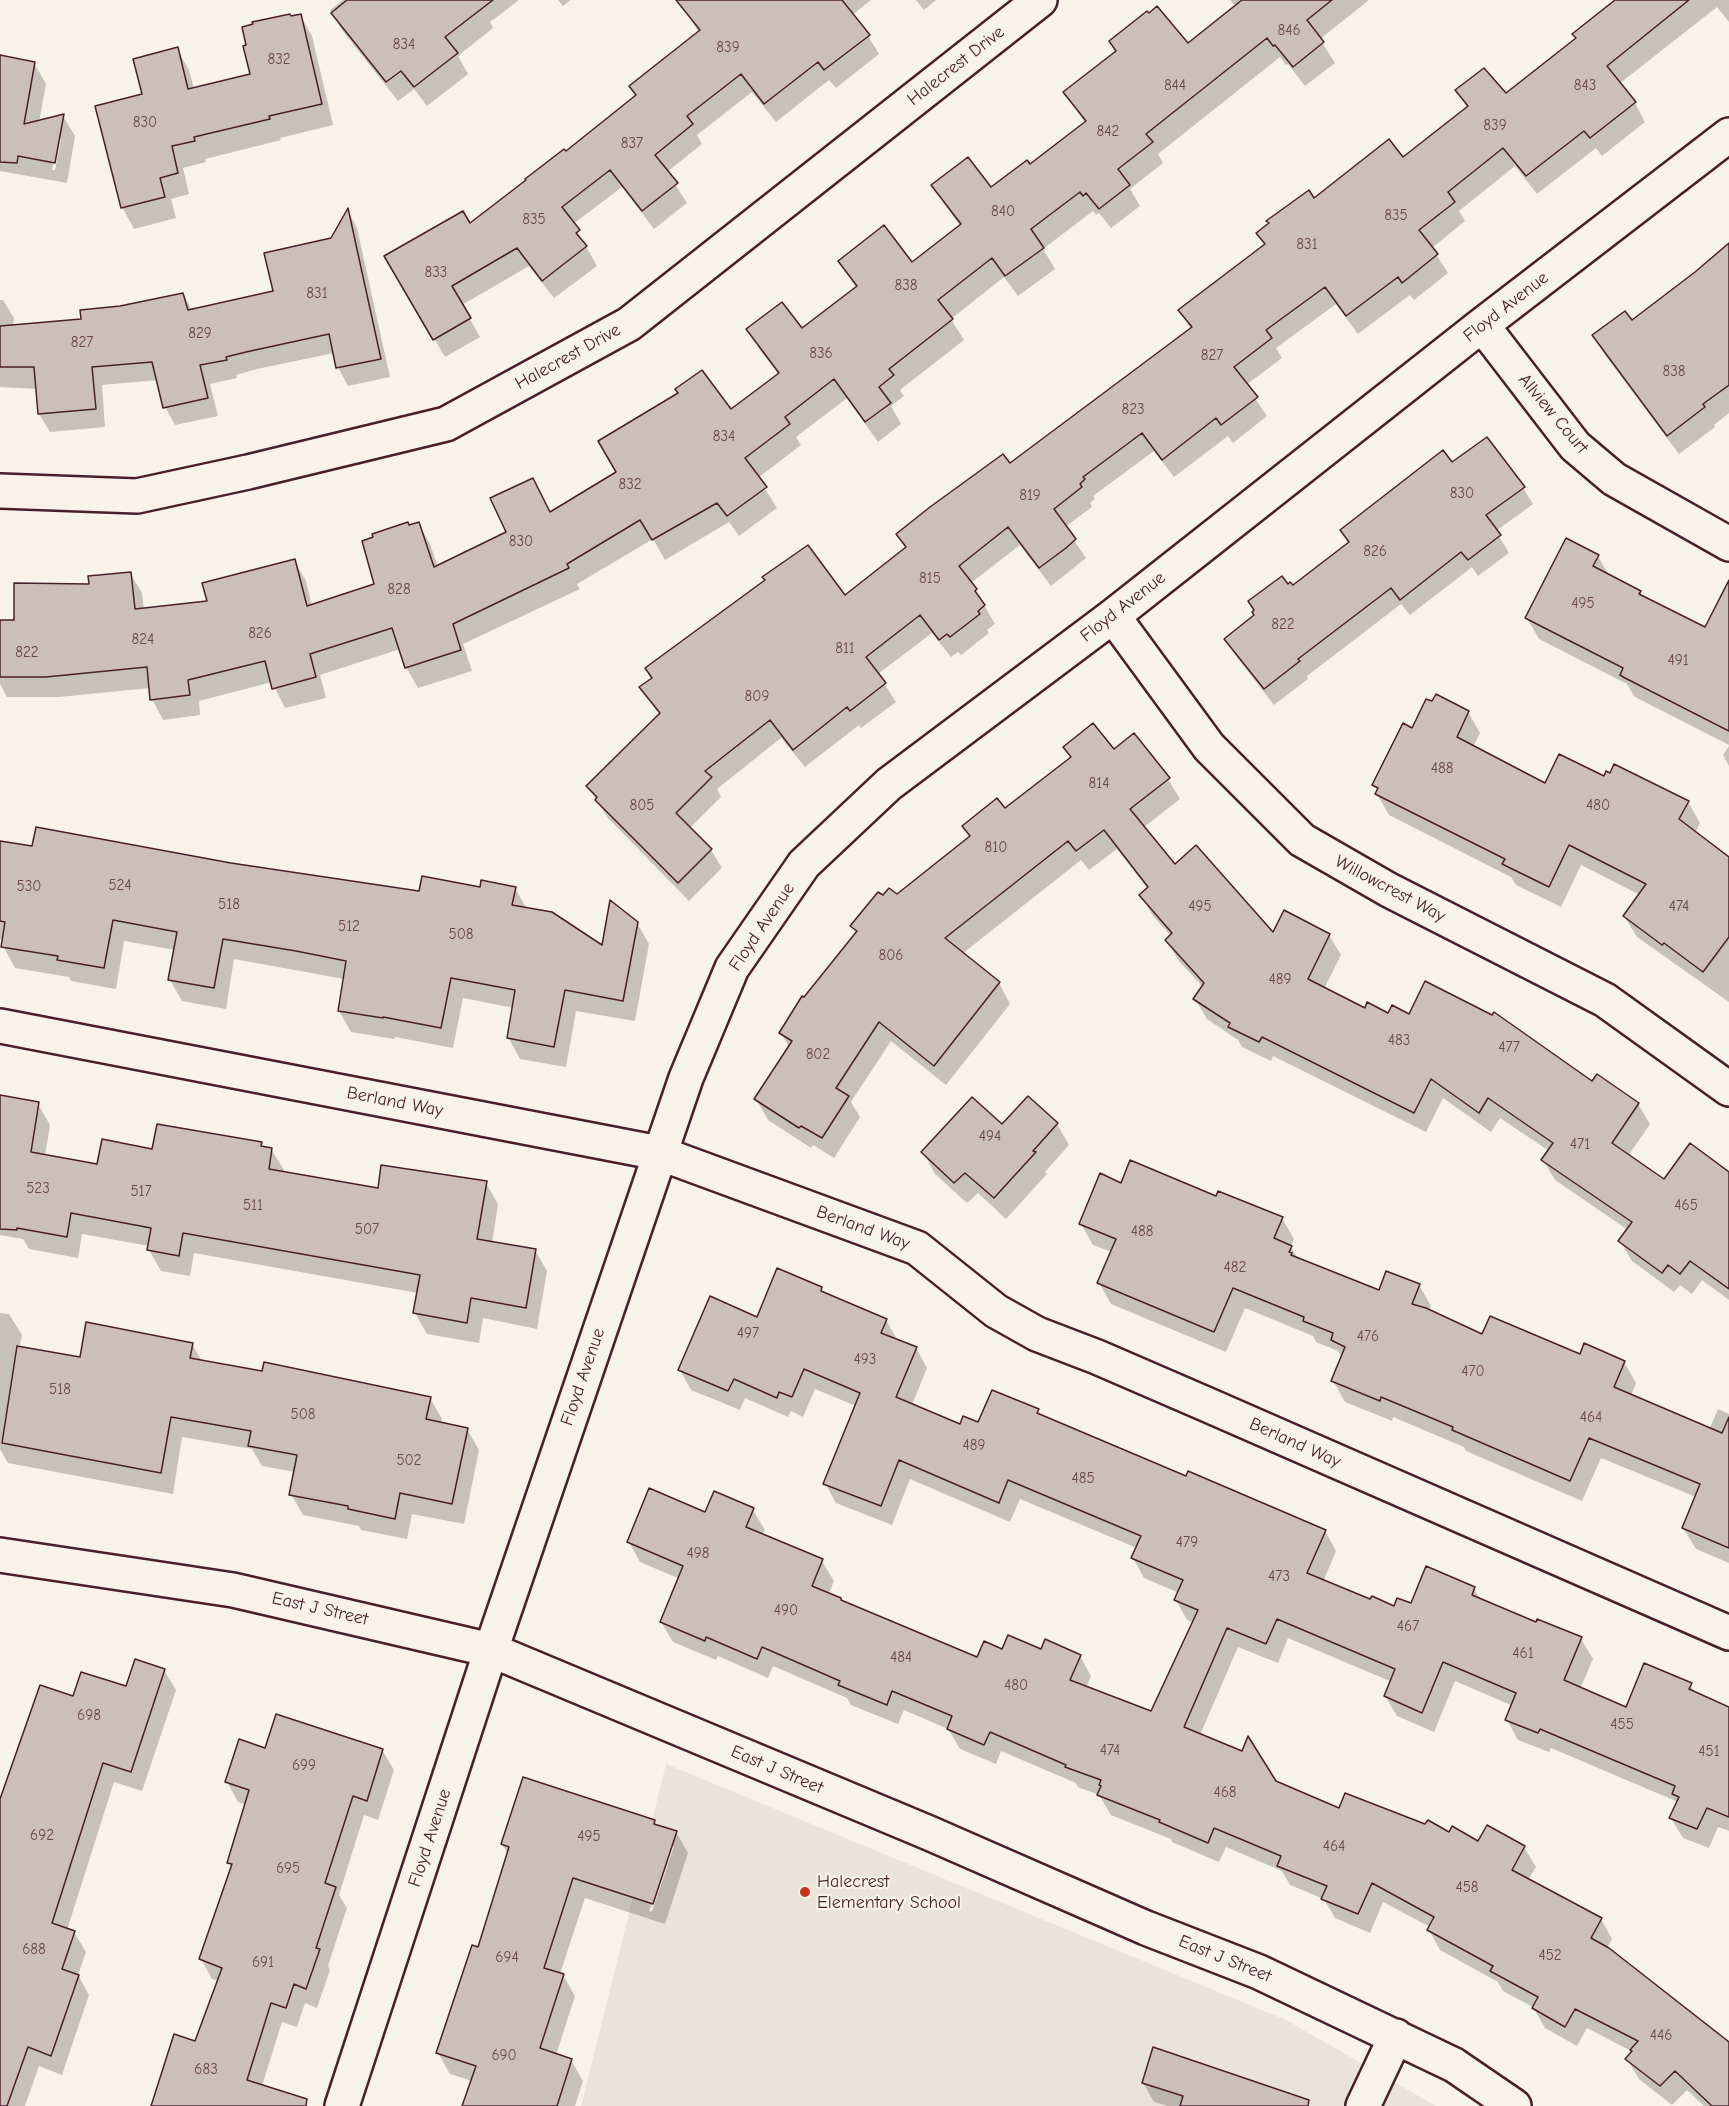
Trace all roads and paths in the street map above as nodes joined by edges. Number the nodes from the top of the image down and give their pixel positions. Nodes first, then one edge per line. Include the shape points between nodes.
1 (1040, 0) edge
2 (1729, 135) edge
3 (1482, 325) junction
4 (0, 491) edge
5 (1729, 544) edge
6 (1113, 616) junction
7 (0, 1026) edge
8 (1729, 1089) edge
9 (659, 1153) junction
10 (0, 1556) edge
11 (1729, 1634) edge
12 (491, 1650) junction
13 (1396, 2036) junction
14 (342, 2106) edge
15 (1363, 2106) edge
16 (1514, 2106) edge

1 - 4 street, Halecrest Drive via 629,324 446,424 137,496
2 - 3 street, Floyd Avenue
3 - 5 street, Allview Court via 1575,446 1614,479
3 - 6 street, Floyd Avenue
6 - 8 street, Willowcrest Way via 1209,747 1302,840 1389,890 1605,1000
6 - 9 street, Floyd Avenue via 889,784 804,864 732,968
7 - 9 street, Berland Way
9 - 11 street, Berland Way via 917,1248 996,1311 1037,1334
9 - 12 street, Floyd Avenue
10 - 12 street, East J Street via 233,1590
12 - 13 street, East J Street via 1146,1928 1259,1972
12 - 14 street, Floyd Avenue
13 - 15 street
13 - 16 street, East J Street via 1454,2065

